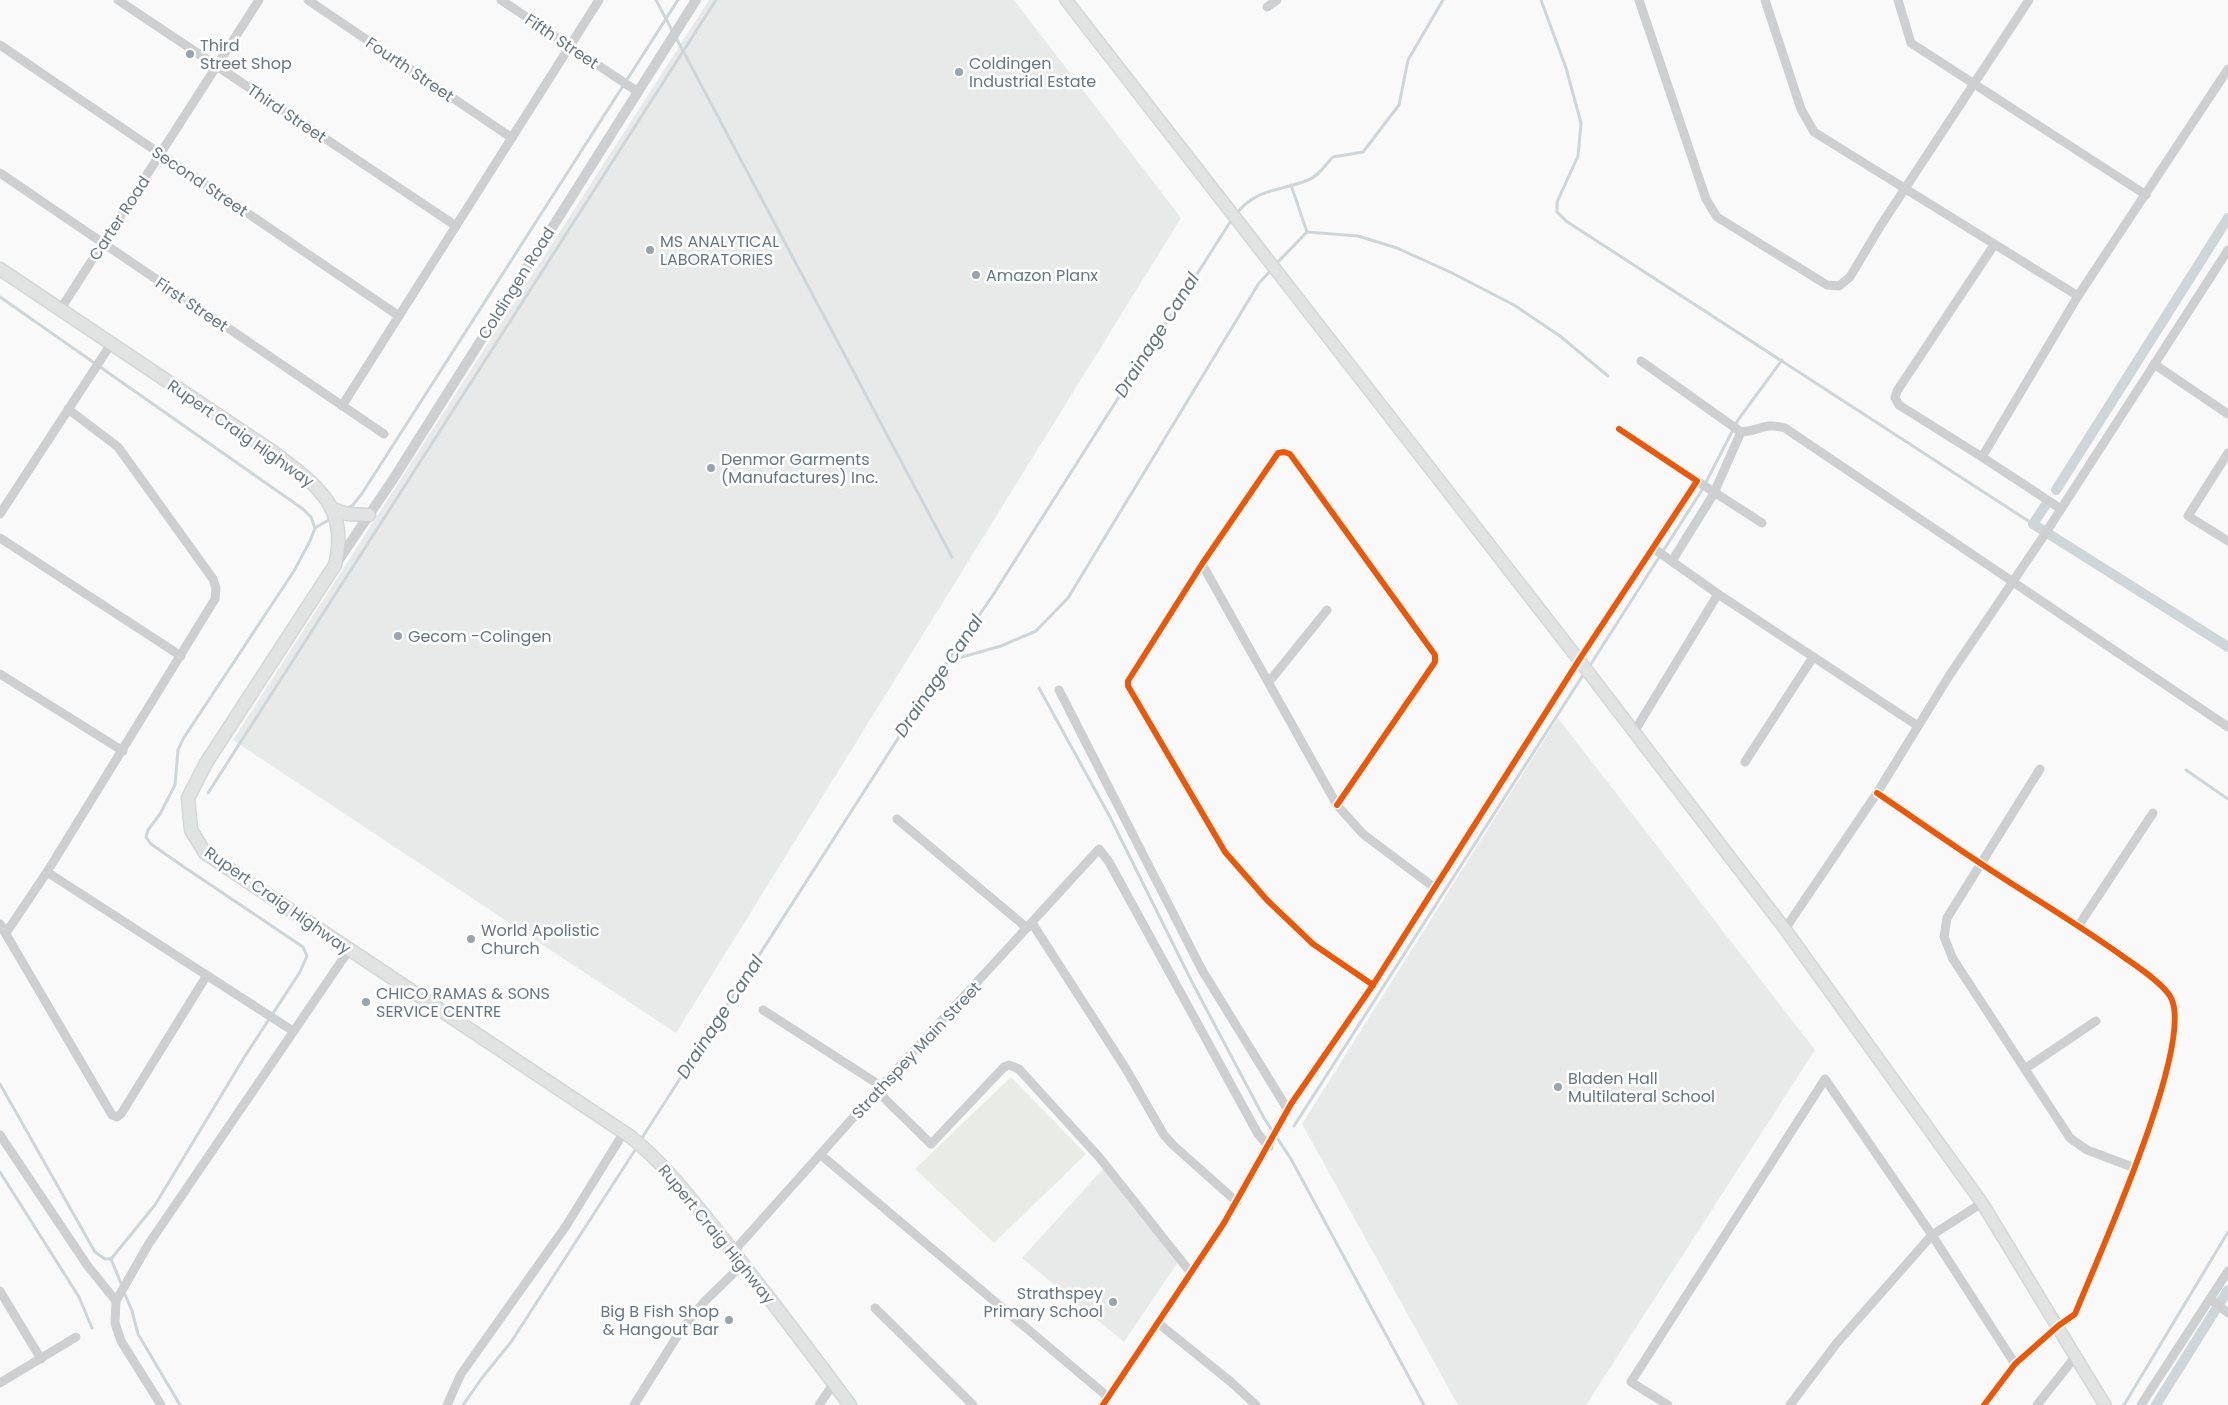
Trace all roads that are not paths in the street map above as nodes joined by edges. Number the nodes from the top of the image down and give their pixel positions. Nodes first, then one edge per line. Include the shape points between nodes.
1 (118, 0) edge
2 (259, 0) edge
3 (308, 0) edge
4 (501, 0) edge
5 (599, 0) edge
6 (696, 0) edge
7 (1066, 0) edge
8 (1277, 0) edge
9 (1639, 0) edge
10 (1765, 0) edge
11 (1898, 0) edge
12 (2028, 0) edge
13 (1267, 7) dead end
14 (0, 45) edge
15 (570, 46) junction
16 (217, 66) junction
17 (2228, 69) edge
18 (1974, 85) junction
19 (630, 87) junction
20 (512, 138) junction
21 (161, 154) junction
22 (0, 173) edge
23 (1905, 188) junction
24 (2146, 195) junction
25 (456, 226) junction
26 (103, 243) junction
27 (1994, 245) junction
28 (2228, 250) edge
29 (0, 268) edge
30 (2078, 296) junction
31 (60, 310) junction
32 (399, 316) junction
33 (111, 344) junction
34 (1641, 361) dead end
35 (2154, 364) junction
36 (342, 406) junction
37 (68, 409) junction
38 (2228, 414) edge
39 (1618, 429) dead end
40 (1741, 432) junction
41 (384, 434) dead end
42 (2228, 454) edge
43 (1982, 457) junction
44 (1697, 481) junction
45 (1714, 492) junction
46 (333, 509) junction
47 (2061, 509) junction
48 (0, 514) edge
49 (369, 515) junction
50 (1762, 523) dead end
51 (0, 538) edge
52 (2228, 542) edge
53 (1653, 548) junction
54 (1672, 561) junction
55 (1202, 564) junction
56 (335, 565) junction
57 (2012, 582) junction
58 (1718, 594) junction
59 (1327, 610) dead end
60 (181, 656) junction
61 (1814, 658) junction
62 (1580, 660) junction
63 (0, 674) edge
64 (1269, 682) junction
65 (1058, 690) dead end
66 (1918, 726) junction
67 (2228, 727) edge
68 (1634, 732) junction
69 (123, 751) junction
70 (1745, 762) dead end
71 (2040, 769) dead end
72 (1877, 793) junction
73 (1337, 806) junction
74 (2153, 813) dead end
75 (896, 819) dead end
76 (1980, 863) junction
77 (47, 872) junction
78 (1435, 888) junction
79 (0, 924) edge
80 (1030, 925) junction
81 (2078, 925) junction
82 (1785, 929) junction
83 (6, 933) junction
84 (349, 950) junction
85 (206, 975) junction
86 (1373, 985) junction
87 (763, 1010) dead end
88 (2096, 1021) dead end
89 (293, 1031) junction
90 (2026, 1068) junction
91 (879, 1088) junction
92 (1288, 1110) junction
93 (0, 1135) edge
94 (627, 1135) junction
95 (1269, 1147) junction
96 (821, 1155) junction
97 (2135, 1168) junction
98 (1237, 1202) junction
99 (1982, 1203) junction
100 (1932, 1235) junction
101 (733, 1252) junction
102 (743, 1264) junction
103 (2228, 1271) edge
104 (1191, 1273) junction
105 (0, 1291) edge
106 (2210, 1299) junction
107 (116, 1301) junction
108 (875, 1308) dead end
109 (2227, 1312) edge
110 (1158, 1323) junction
111 (2058, 1326) junction
112 (76, 1337) dead end
113 (2075, 1357) junction
114 (41, 1359) junction
115 (2015, 1364) junction
116 (0, 1383) edge
117 (834, 1383) junction
118 (1105, 1401) edge
119 (161, 1405) edge
120 (447, 1405) edge
121 (634, 1405) edge
122 (819, 1405) edge
123 (850, 1405) edge
124 (972, 1405) edge
125 (1256, 1405) edge
126 (1668, 1405) edge
127 (1790, 1405) edge
128 (1984, 1405) edge
129 (2037, 1405) edge
130 (2105, 1405) edge
131 (2141, 1405) edge

1 - 16 street, Third Street
2 - 16 street, Carter Road
3 - 20 street, Fourth Street
4 - 15 street, Fifth Street
5 - 15 street
6 - 19 street, Coldingen Road
7 - 62 main road
8 - 13 street
9 - 23 street via 1706,199 1717,217 1827,286 1839,286 1850,277
10 - 23 street via 1801,109 1814,132
11 - 18 street via 1911,43
12 - 18 street
14 - 21 street, Second Street
15 - 19 street, Fifth Street
15 - 20 street
16 - 21 street, Carter Road
16 - 25 street, Third Street
17 - 24 street
18 - 23 street
18 - 24 street
19 - 49 street, Coldingen Road
20 - 25 street
21 - 26 street, Carter Road
21 - 32 street, Second Street
22 - 26 street, First Street
23 - 27 street
24 - 30 street
25 - 32 street
26 - 31 street, Carter Road
26 - 36 street, First Street
27 - 30 street
27 - 43 street via 1895,398 1898,405
28 - 35 street
29 - 31 main road, Rupert Craig Highway
30 - 43 street
31 - 33 main road, Rupert Craig Highway
32 - 36 street
33 - 37 street
33 - 46 main road, Rupert Craig Highway via 273,452 316,486
34 - 40 street
35 - 38 street
35 - 47 street
36 - 41 street, First Street
37 - 48 street
37 - 60 street via 118,447 213,579 215,599
39 - 44 street
40 - 45 street
40 - 57 street via 1771,424 1785,428
42 - 52 street via 2188,516
43 - 47 street
44 - 45 street
44 - 53 street
45 - 50 street
45 - 54 street
46 - 49 main road via 346,514
46 - 56 main road, Rupert Craig Highway via 338,535
47 - 57 street
49 - 56 street, Coldingen Road
51 - 60 street
53 - 54 street
53 - 62 street
54 - 58 street
55 - 64 street
55 - 73 street via 1278,452 1290,454 1435,655 1435,662
55 - 86 street via 1128,681 1128,686 1226,852 1267,900 1313,944
56 - 84 main road, Rupert Craig Highway via 206,763 188,798 188,814 191,830 205,853
57 - 66 street
57 - 67 street
58 - 61 street
58 - 68 street
59 - 64 street
60 - 69 street
61 - 66 street
61 - 70 street
62 - 68 main road
62 - 78 street
63 - 69 street
64 - 73 street
65 - 92 street via 1202,970
66 - 72 street
68 - 82 main road
69 - 77 street
71 - 76 street
72 - 76 street
72 - 82 street
73 - 78 street via 1363,834
74 - 81 street
75 - 80 street
76 - 81 street
76 - 90 street via 1947,918 1944,937 1953,960
77 - 83 street
77 - 85 street
78 - 86 street
79 - 83 street
80 - 91 street, Strathspey Main Street
80 - 95 street, Strathspey Main Street via 1099,849 1258,1134
80 - 98 street via 1126,1069 1164,1135
81 - 97 street via 2152,978 2172,999 2176,1020 2169,1060 2151,1127
82 - 99 main road
83 - 85 street via 112,1115 118,1117
84 - 89 street
84 - 94 main road, Rupert Craig Highway
85 - 89 street
86 - 92 street
87 - 91 street
88 - 90 street
89 - 107 street via 148,1245
90 - 97 street via 2070,1138 2088,1150
91 - 96 street, Strathspey Main Street
91 - 104 street via 931,1144 1004,1067 1009,1065 1019,1069 1099,1157
92 - 95 street
93 - 107 street via 87,1265
94 - 101 main road, Rupert Craig Highway via 651,1153 675,1178
94 - 120 street via 461,1374
95 - 98 street
96 - 101 street, Strathspey Main Street
96 - 118 street
97 - 111 street via 2075,1314
98 - 104 street
99 - 100 street
99 - 111 main road
100 - 115 street
100 - 126 street via 1826,1078 1631,1382
100 - 127 street via 1836,1344
101 - 102 main road, Rupert Craig Highway
102 - 117 main road, Rupert Craig Highway
102 - 121 street via 680,1330
103 - 106 street
104 - 110 street
105 - 114 street
106 - 109 street
106 - 131 street
107 - 119 street via 115,1323 121,1341
108 - 124 street
110 - 118 street
110 - 125 street
111 - 113 main road
111 - 115 street
112 - 114 street
113 - 129 street
113 - 130 main road
114 - 116 street
115 - 128 street
117 - 122 street
117 - 123 main road, Rupert Craig Highway

